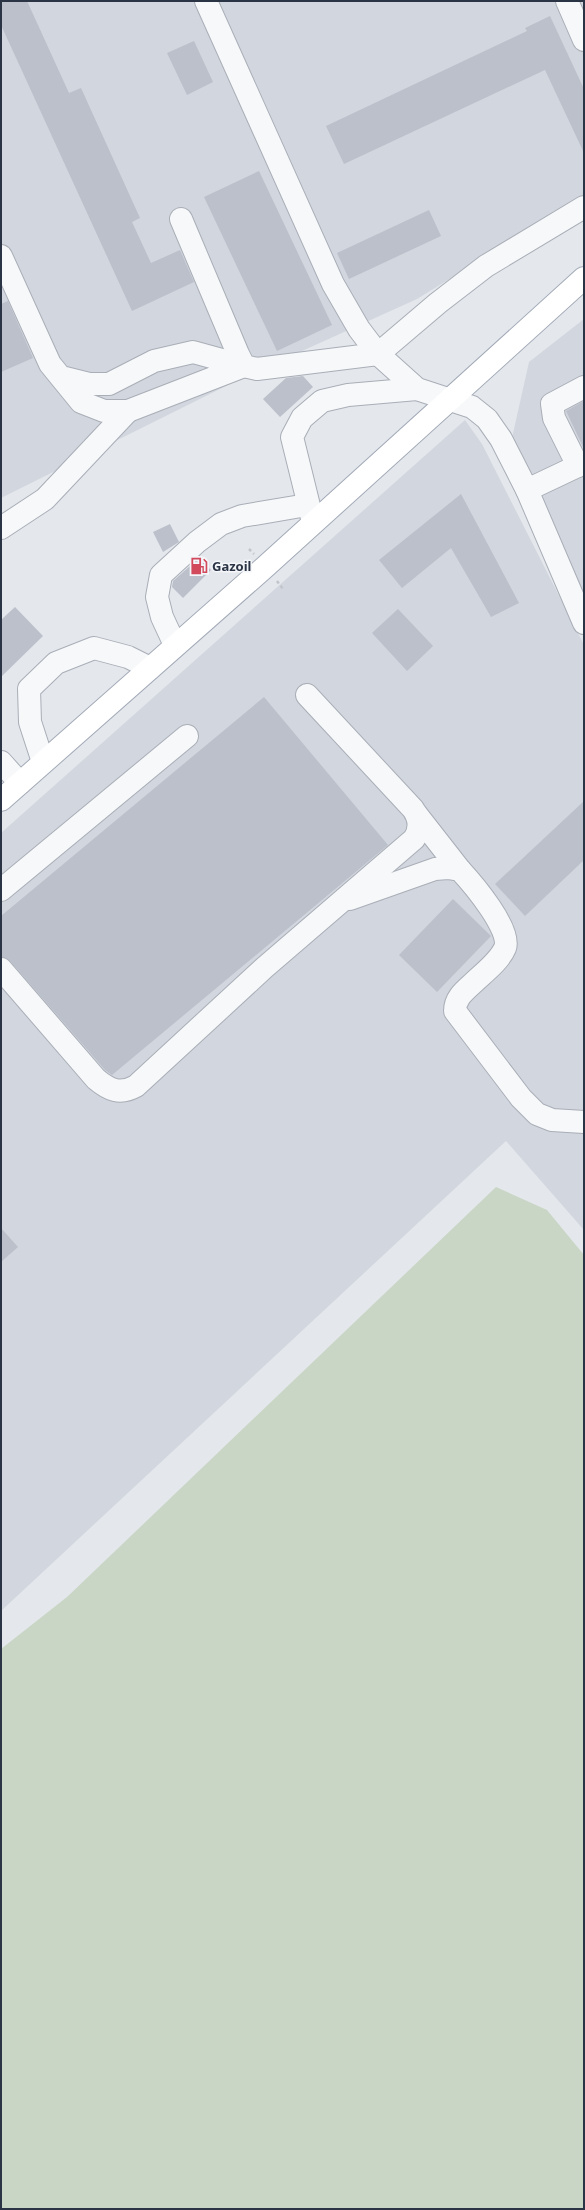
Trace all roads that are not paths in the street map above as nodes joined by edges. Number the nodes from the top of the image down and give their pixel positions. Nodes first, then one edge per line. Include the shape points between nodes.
1 (206, 1) edge
2 (567, 1) edge
3 (584, 40) edge
4 (584, 207) edge
5 (181, 219) dead end
6 (1, 256) edge
7 (584, 278) edge
8 (378, 354) junction
9 (244, 366) junction
10 (61, 377) junction
11 (584, 387) edge
12 (417, 389) junction
13 (451, 399) junction
14 (128, 411) junction
15 (581, 465) edge
16 (527, 490) junction
17 (310, 514) junction
18 (1, 528) edge
19 (584, 623) edge
20 (176, 645) junction
21 (150, 668) junction
22 (307, 695) dead end
23 (186, 736) dead end
24 (1, 762) edge
25 (43, 762) junction
26 (20, 782) junction
27 (1, 800) edge
28 (417, 815) junction
29 (460, 870) junction
30 (1, 890) edge
31 (341, 902) junction
32 (1, 968) edge
33 (584, 1122) edge

1 - 8 street via 333,284 358,329
2 - 3 street
4 - 8 street via 486,266
5 - 9 street
6 - 10 street via 50,364
7 - 13 main road
8 - 9 street via 257,369
8 - 12 street
9 - 10 street via 193,352 154,361 109,384 89,384
9 - 14 street
10 - 14 street via 81,402 104,411
11 - 15 street via 552,404 554,418
12 - 13 street
12 - 17 street via 348,395 322,401 302,418 292,437
13 - 16 street via 472,407 487,419 501,439
13 - 17 main road
14 - 18 street via 45,499
15 - 16 street
16 - 19 street
17 - 20 main road
17 - 20 street via 242,516 221,524 197,542 161,576 157,597 162,617
20 - 21 main road
21 - 25 main road
21 - 25 street via 128,657 94,648 56,663 29,689 30,722
22 - 28 street
23 - 30 street
24 - 26 street
25 - 26 main road
26 - 27 main road
28 - 29 street
28 - 31 street via 418,832 414,839
29 - 31 street via 435,869
29 - 33 street via 499,923 506,940 505,948 498,959 461,994 455,1003 455,1011 521,1098 537,1114 552,1120
31 - 32 street via 264,968 136,1086 127,1091 110,1090 96,1078

